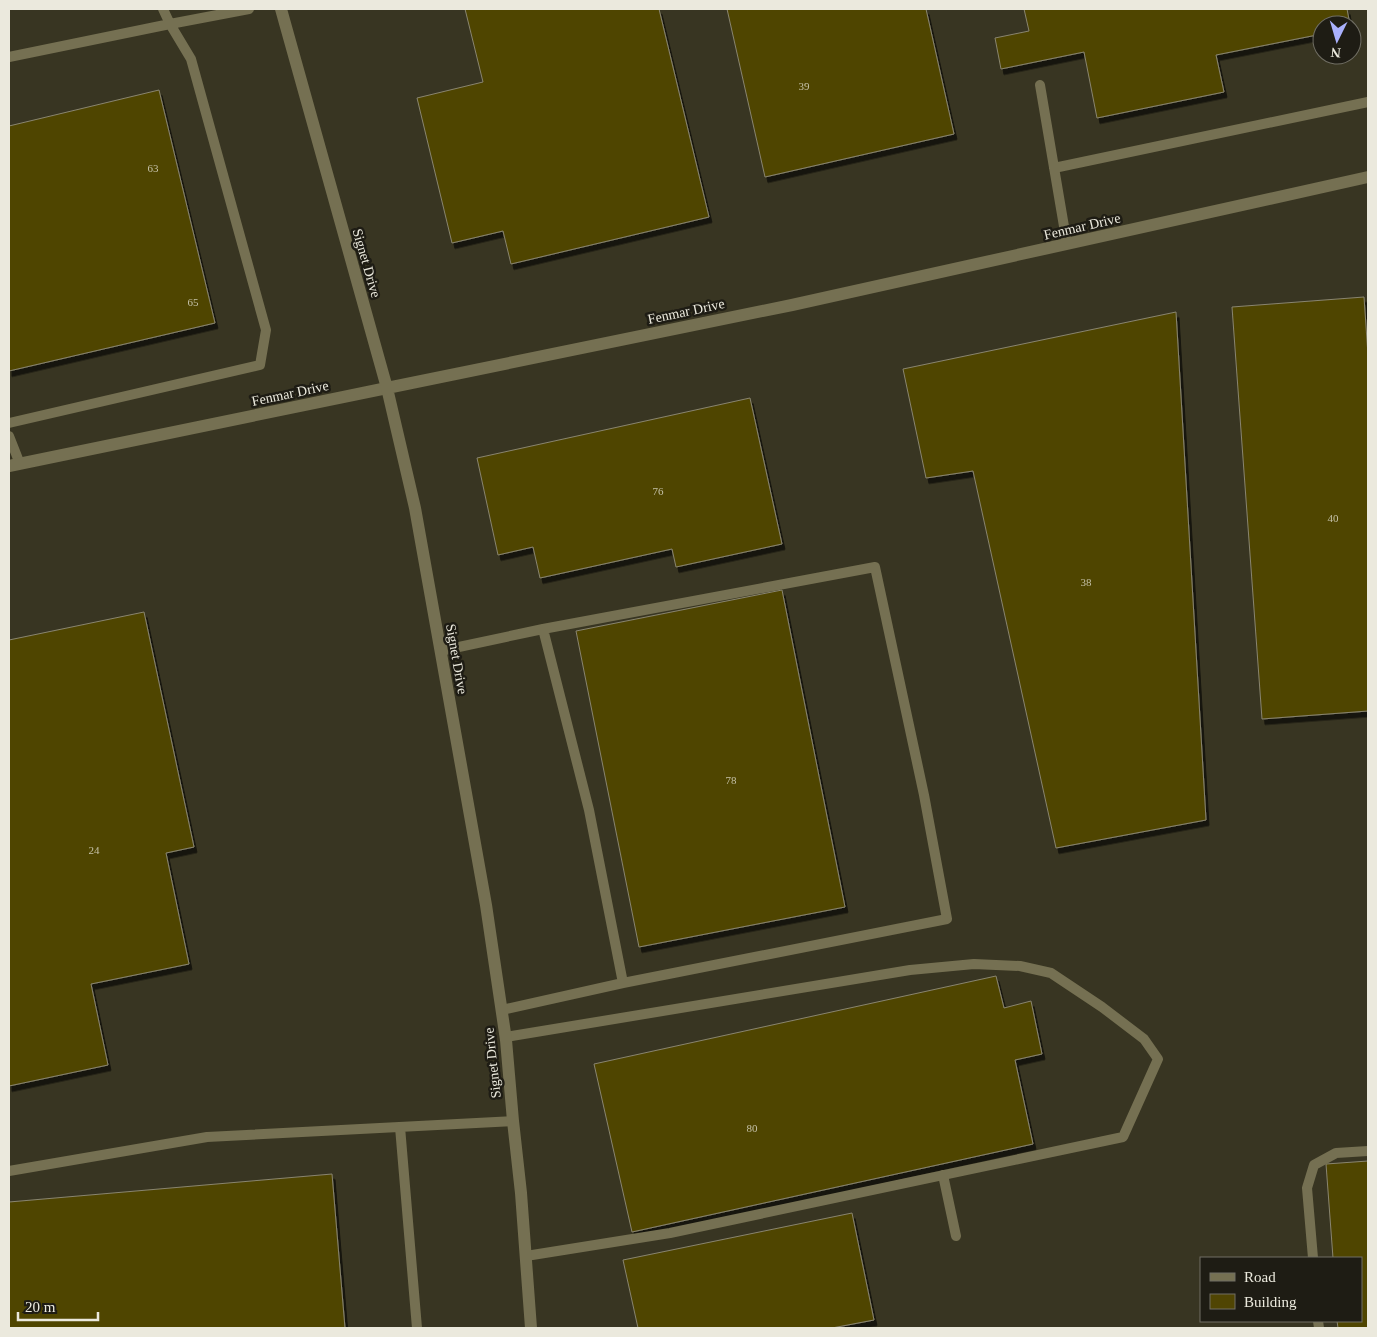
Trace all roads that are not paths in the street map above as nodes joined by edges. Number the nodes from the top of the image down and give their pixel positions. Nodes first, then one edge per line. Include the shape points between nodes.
1 (163, 9) edge
2 (249, 9) edge
3 (281, 9) edge
4 (170, 24) junction
5 (9, 57) edge
6 (1040, 85) dead end
7 (1368, 102) edge
8 (1054, 168) junction
9 (1368, 177) edge
10 (1067, 244) junction
11 (387, 388) junction
12 (9, 423) edge
13 (9, 436) edge
14 (15, 465) edge
15 (543, 629) junction
16 (440, 651) junction
17 (623, 983) junction
18 (502, 1010) junction
19 (506, 1037) junction
20 (513, 1122) junction
21 (400, 1127) junction
22 (1368, 1151) edge
23 (9, 1171) edge
24 (943, 1175) junction
25 (956, 1236) dead end
26 (526, 1256) junction
27 (1313, 1257) edge
28 (417, 1328) edge
29 (531, 1328) edge

1 - 4 lane
2 - 4 lane
3 - 11 street, Signet Drive
4 - 5 lane
4 - 12 lane via 190,59 266,330 260,365
6 - 8 lane
7 - 8 lane
8 - 10 lane
9 - 10 street, Fenmar Drive
10 - 11 street, Fenmar Drive via 802,303
11 - 14 street, Fenmar Drive
11 - 16 street, Signet Drive via 414,508
13 - 14 lane
15 - 16 lane
15 - 17 lane via 589,810
15 - 17 lane via 875,567 947,919
16 - 18 street, Signet Drive
17 - 18 lane
18 - 19 street, Signet Drive
19 - 20 street, Signet Drive
19 - 24 lane via 910,970 991,964 1051,973 1144,1039 1158,1059 1123,1137
20 - 21 lane
20 - 26 street, Signet Drive
21 - 23 lane via 208,1137
21 - 28 lane
22 - 27 lane via 1336,1153 1314,1166 1307,1188
24 - 25 lane
24 - 26 lane via 670,1233
26 - 29 street, Signet Drive

